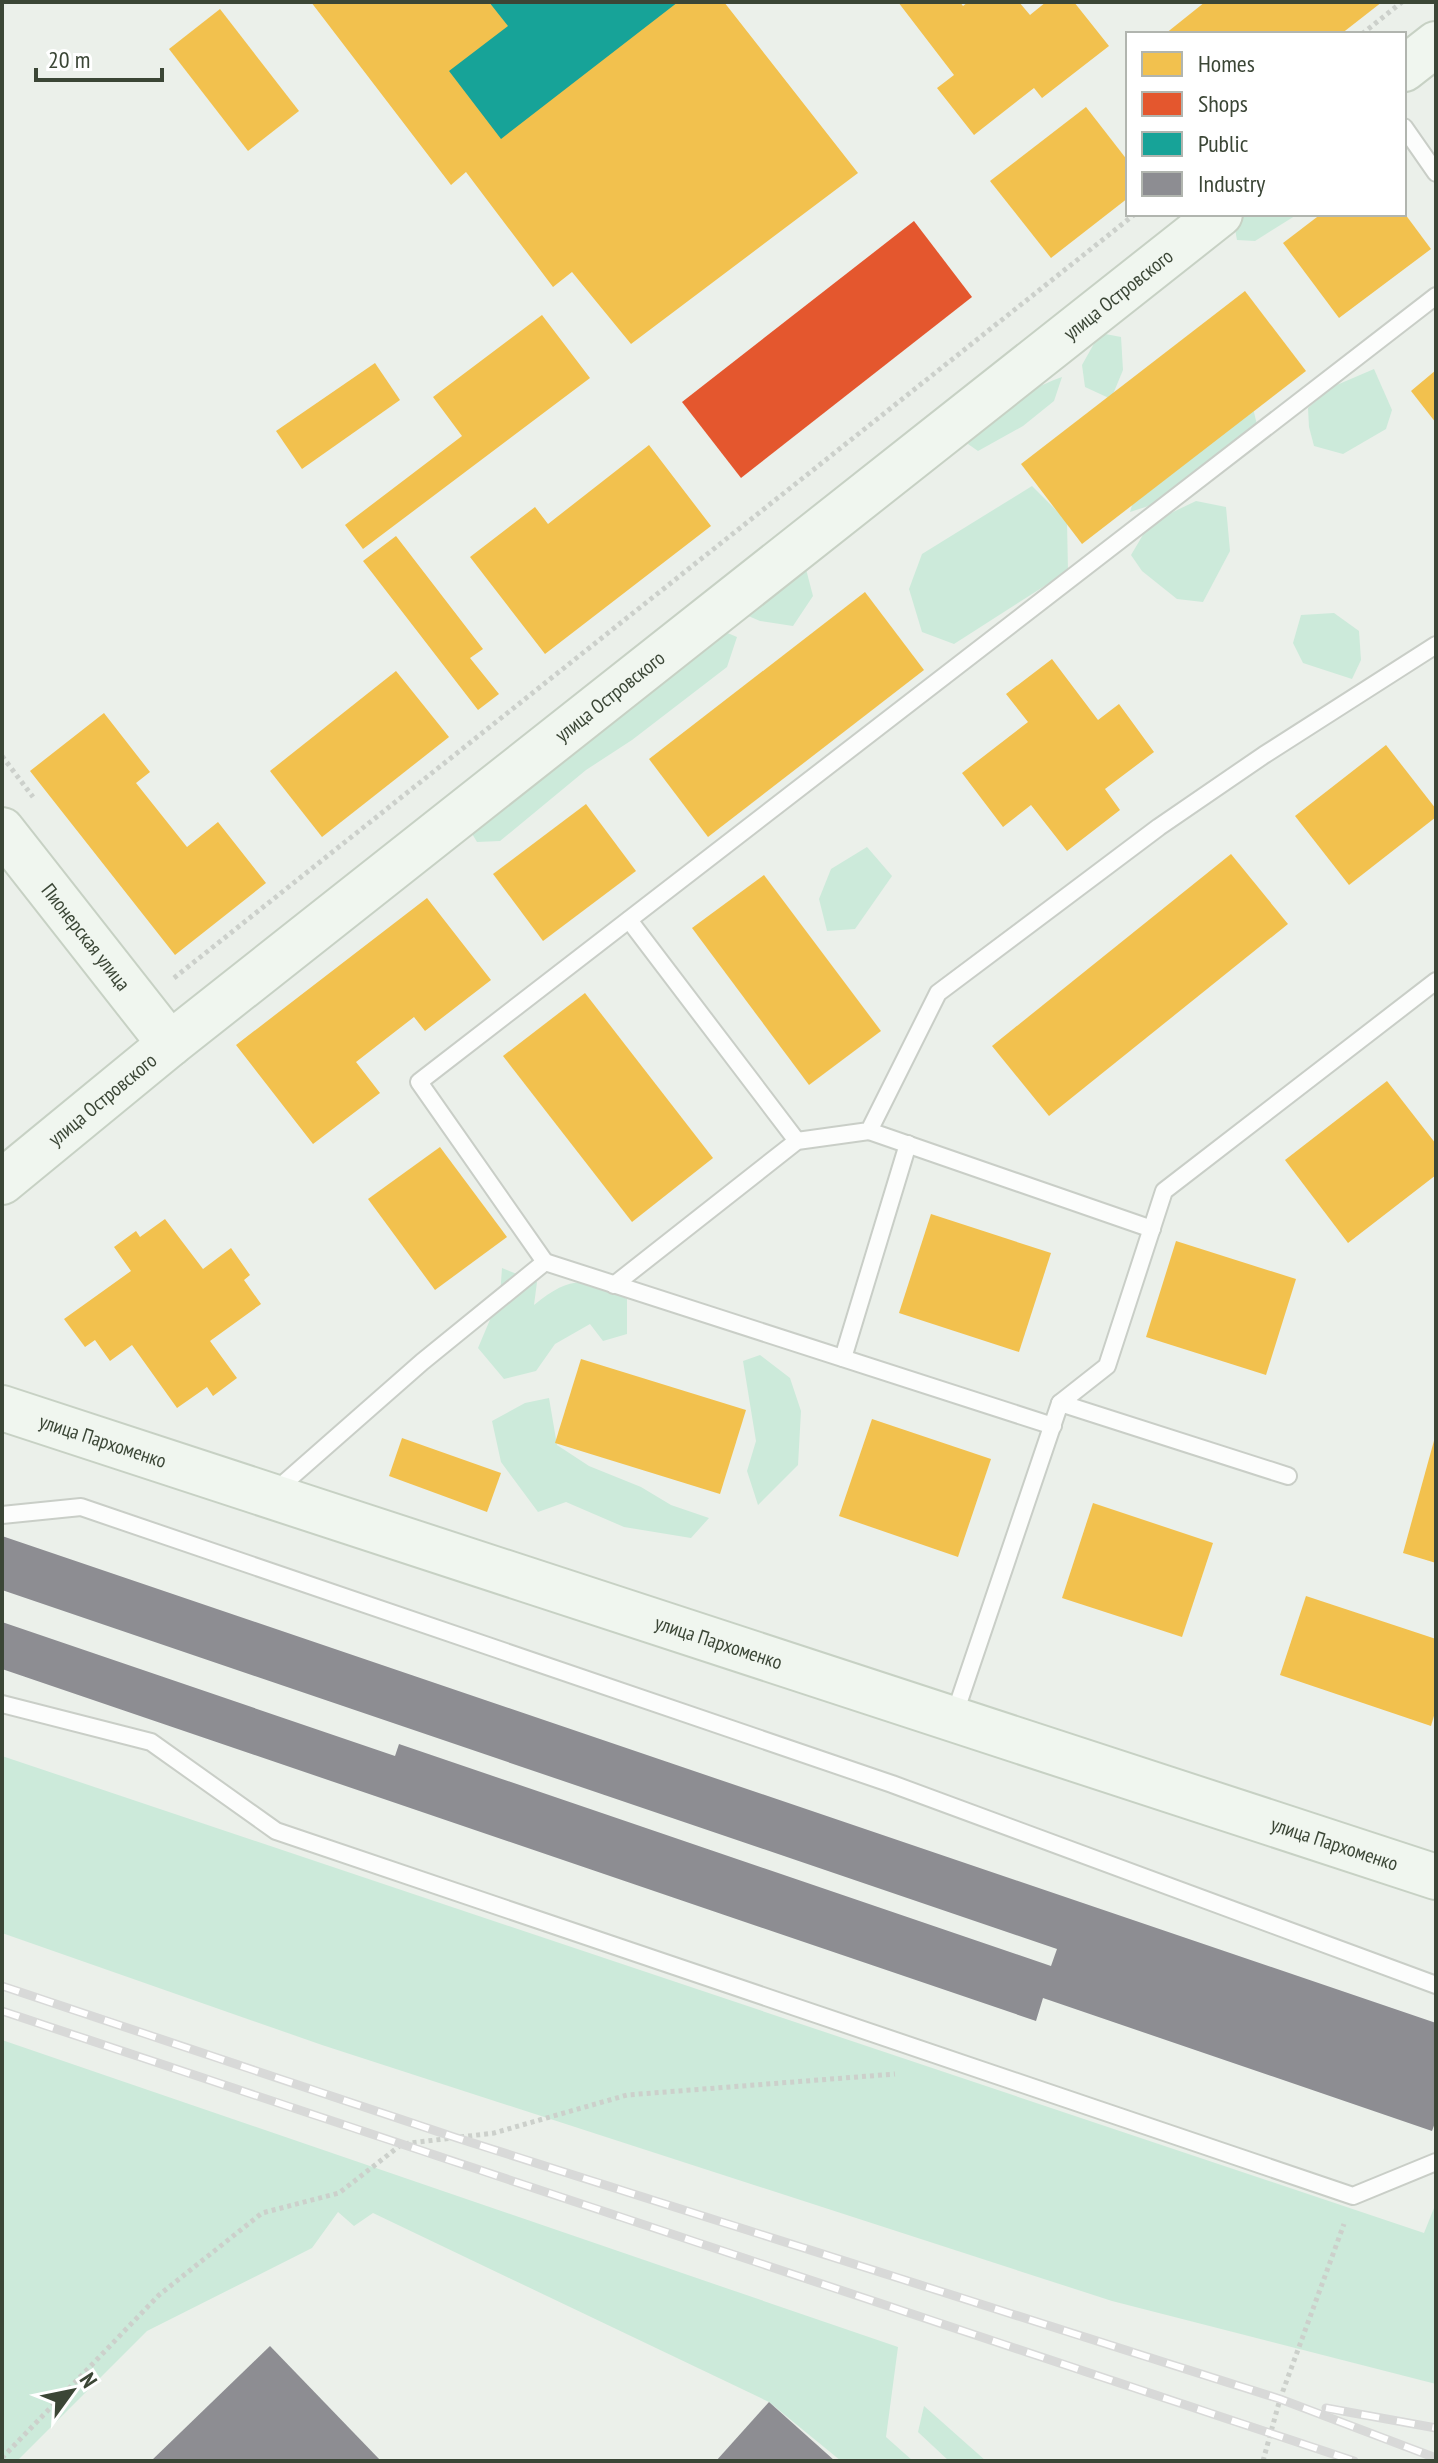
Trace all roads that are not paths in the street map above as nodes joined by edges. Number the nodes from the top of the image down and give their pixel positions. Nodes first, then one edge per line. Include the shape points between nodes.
1 (1436, 44) edge
2 (1406, 67) edge
3 (1406, 130) edge
4 (1436, 173) edge
5 (1217, 216) edge
6 (1436, 296) edge
7 (1436, 645) edge
8 (2, 830) edge
9 (629, 920) junction
10 (1436, 981) edge
11 (170, 1044) junction
12 (869, 1131) junction
13 (797, 1141) junction
14 (908, 1144) junction
15 (2, 1182) edge
16 (1152, 1229) junction
17 (545, 1262) junction
18 (614, 1285) junction
19 (843, 1358) junction
20 (1060, 1403) junction
21 (2, 1408) edge
22 (1053, 1426) junction
23 (1288, 1476) dead end
24 (270, 1496) junction
25 (2, 1515) edge
26 (2, 1704) edge
27 (953, 1719) junction
28 (1436, 1877) edge
29 (1436, 1985) edge
30 (1436, 2162) edge

1 - 2 street
3 - 4 lane
5 - 11 street, улица Островского
6 - 9 lane
7 - 12 lane via 1159,827 938,993
8 - 11 street, Пионерская улица
9 - 13 lane
9 - 17 lane via 419,1082
10 - 16 lane via 1164,1191
11 - 15 street, улица Островского
12 - 13 lane
12 - 14 lane
13 - 18 lane
14 - 16 lane
14 - 19 lane
16 - 20 lane via 1107,1366
17 - 18 lane
17 - 24 lane
18 - 19 lane
19 - 22 lane
20 - 22 lane
20 - 23 lane
21 - 24 street, улица Пархоменко
22 - 27 lane
24 - 27 street, улица Пархоменко
25 - 29 lane via 81,1507 892,1784
26 - 30 lane via 151,1742 276,1831 1353,2196
27 - 28 street, улица Пархоменко

